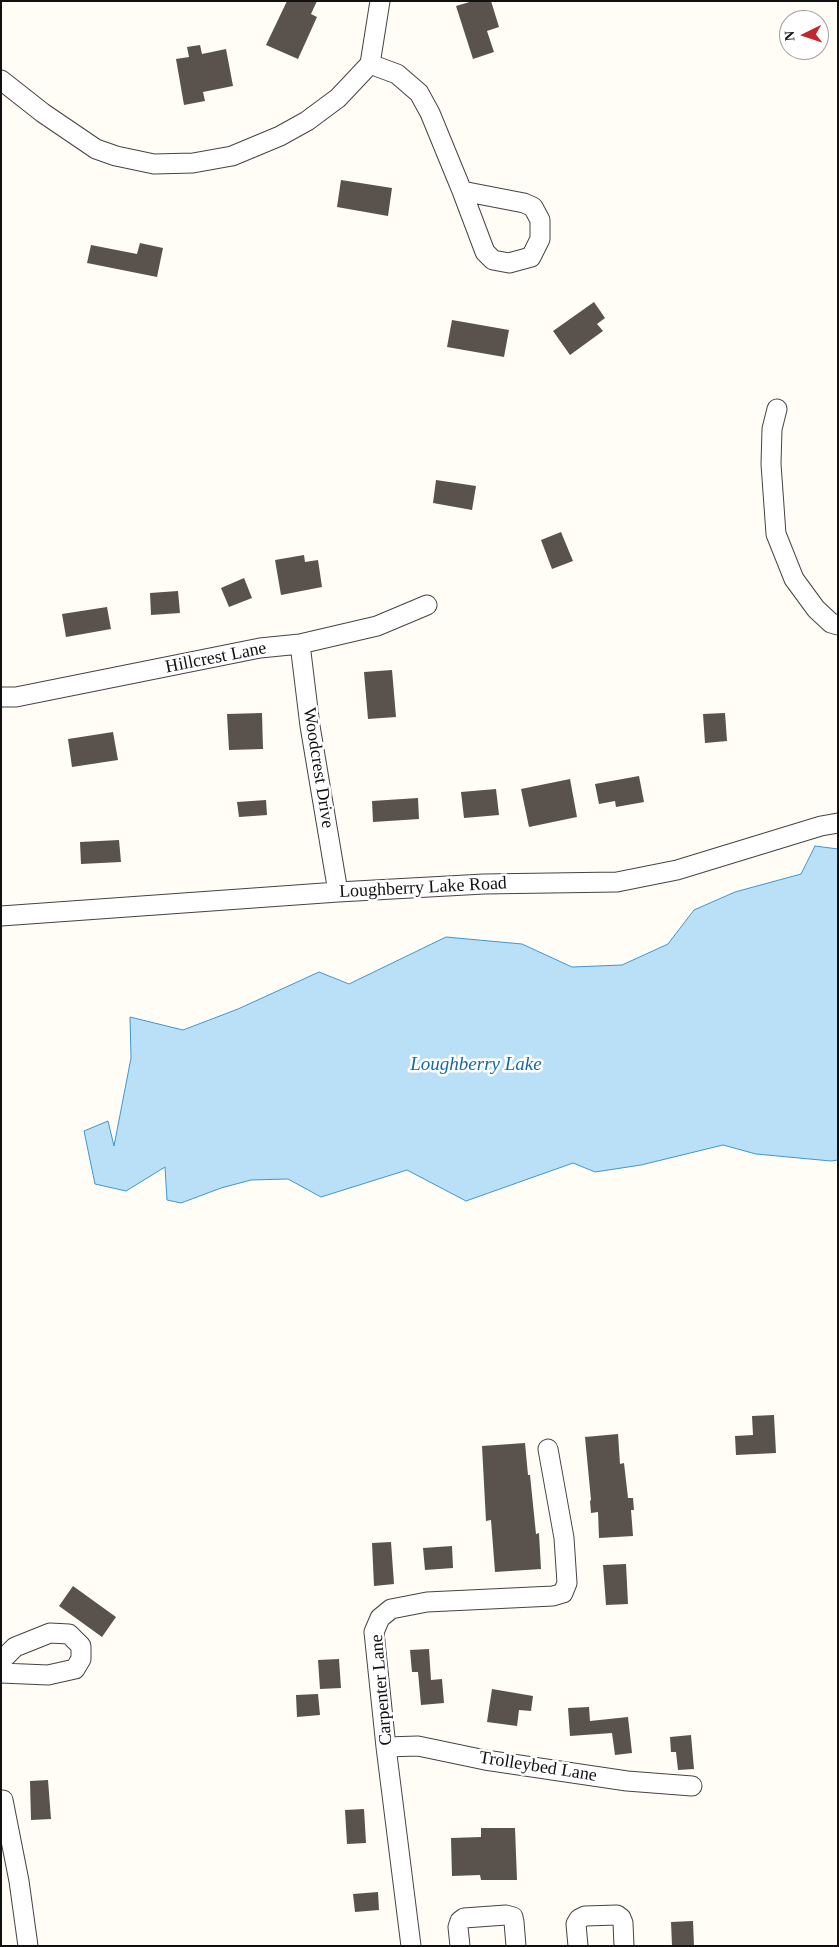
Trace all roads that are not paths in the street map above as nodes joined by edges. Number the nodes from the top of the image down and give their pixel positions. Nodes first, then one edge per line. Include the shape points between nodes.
1 (380, 1) edge
2 (370, 64) junction
3 (1, 80) edge
4 (462, 191) junction
5 (777, 409) dead end
6 (427, 606) dead end
7 (838, 625) edge
8 (300, 644) junction
9 (1, 697) edge
10 (838, 823) edge
11 (338, 892) junction
12 (1, 916) edge
13 (548, 1449) dead end
14 (1, 1661) edge
15 (1, 1673) edge
16 (386, 1747) junction
17 (692, 1786) dead end
18 (4, 1800) dead end
19 (28, 1946) edge
20 (410, 1946) edge
21 (460, 1946) edge
22 (516, 1946) edge
23 (578, 1946) edge
24 (624, 1946) edge

1 - 2 street
2 - 3 street via 338,98 307,121 232,156 193,163 154,164 96,149
2 - 4 street via 397,74 419,93
4 - 4 street via 533,207 540,220 540,239 531,257 509,263 493,260 485,252
5 - 7 street via 772,429 771,464 776,534 794,579 816,609
6 - 8 street, Hillcrest Lane via 376,626
8 - 9 street, Hillcrest Lane via 260,648 16,697
8 - 11 street, Woodcrest Drive via 310,726
10 - 11 street, Loughberry Lake Road via 677,870 617,882 484,884
11 - 12 street, Loughberry Lake Road
13 - 16 street, Carpenter Lane via 564,1538 567,1583 562,1593 427,1602 391,1609 380,1618 374,1632
14 - 15 street via 16,1648 50,1633 69,1634 81,1646 81,1660 75,1669 48,1675
16 - 17 street, Trolleybed Lane via 418,1746 485,1760
16 - 20 street, Carpenter Lane
18 - 19 street
21 - 22 street via 458,1927 464,1918 506,1915 514,1922
23 - 24 street via 576,1924 579,1919 617,1915 623,1923

